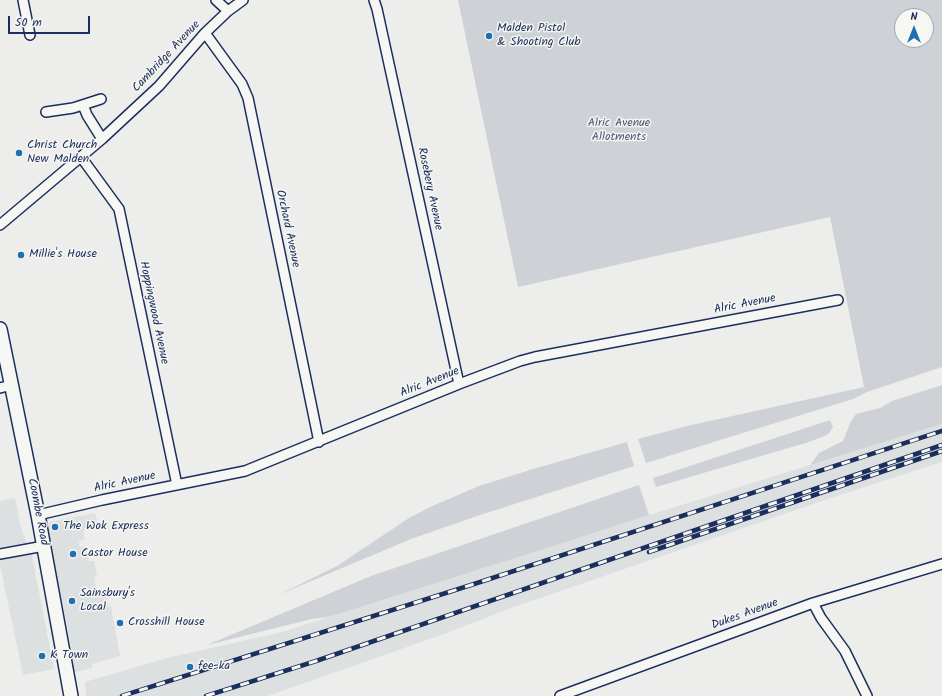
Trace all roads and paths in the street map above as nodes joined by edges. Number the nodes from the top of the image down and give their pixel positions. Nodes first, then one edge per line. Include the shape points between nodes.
1 (23, 0) edge
2 (216, 0) edge
3 (243, 0) edge
4 (374, 0) edge
5 (228, 11) junction
6 (205, 33) junction
7 (30, 35) dead end
8 (100, 99) dead end
9 (83, 105) junction
10 (46, 112) dead end
11 (102, 138) junction
12 (81, 157) junction
13 (0, 225) edge
14 (838, 300) dead end
15 (0, 329) edge
16 (459, 384) junction
17 (6, 387) edge
18 (319, 442) junction
19 (177, 484) junction
20 (38, 515) junction
21 (44, 546) junction
22 (0, 554) edge
23 (942, 564) edge
24 (813, 603) junction
25 (71, 696) edge
26 (560, 696) edge
27 (867, 696) edge

1 - 7 street
2 - 5 street
3 - 5 street, Cambridge Avenue
4 - 16 street, Rosebery Avenue
5 - 6 street, Cambridge Avenue
6 - 11 street, Cambridge Avenue via 159,86
6 - 18 street, Orchard Avenue via 242,84 248,98
8 - 9 street
9 - 10 street
9 - 11 street
11 - 12 street, Cambridge Avenue
12 - 13 street, Cambridge Avenue
12 - 19 street, Hoppingwood Avenue via 118,209
14 - 16 street, Alric Avenue via 535,357
15 - 17 main road, Coombe Road
16 - 18 street, Alric Avenue
17 - 20 main road, Coombe Road
18 - 19 street, Alric Avenue via 245,471
19 - 20 street, Alric Avenue
20 - 21 main road, Coombe Road
21 - 22 street
21 - 25 main road, Coombe Road
23 - 24 street, Dukes Avenue
24 - 26 street, Dukes Avenue
24 - 27 street via 845,651

